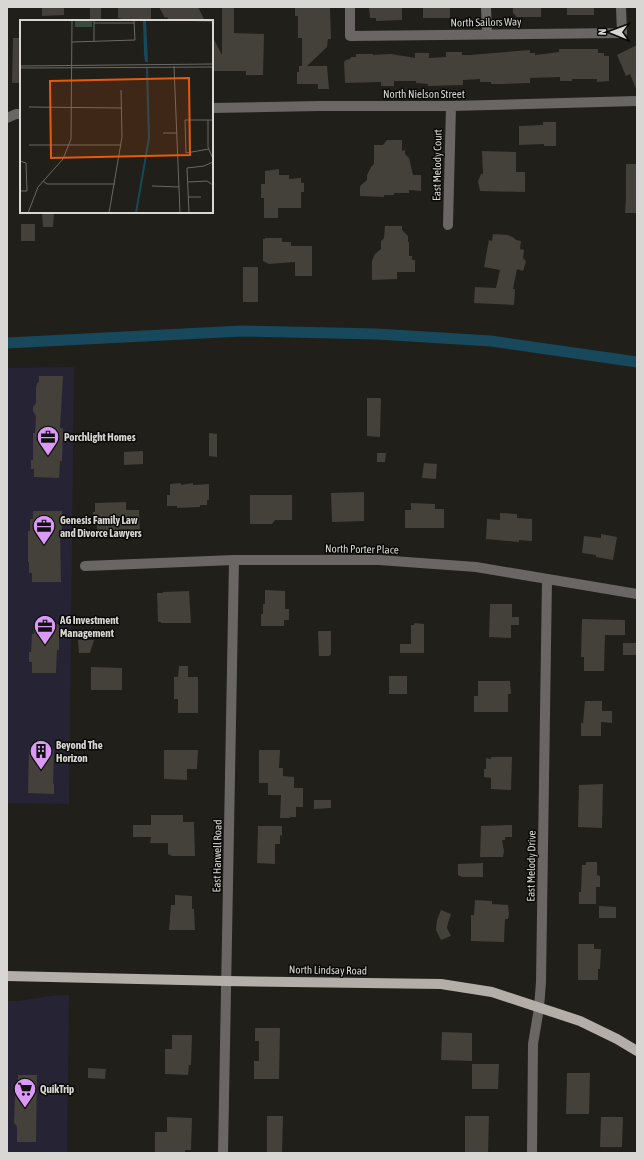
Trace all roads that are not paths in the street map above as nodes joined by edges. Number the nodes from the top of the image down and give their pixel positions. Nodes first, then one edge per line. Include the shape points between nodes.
1 (350, 7) edge
2 (486, 7) edge
3 (621, 7) edge
4 (487, 34) junction
5 (637, 101) edge
6 (450, 106) junction
7 (213, 108) edge
8 (20, 114) edge
9 (7, 118) edge
10 (448, 225) dead end
11 (234, 560) junction
12 (85, 566) dead end
13 (547, 579) junction
14 (637, 594) edge
15 (7, 976) edge
16 (226, 981) junction
17 (539, 1008) junction
18 (637, 1051) edge
19 (223, 1153) edge
20 (532, 1153) edge

1 - 4 street, North Sailors Way via 350,36
2 - 4 street
3 - 4 street, North Sailors Way via 622,33
5 - 6 street, North Nielson Street
6 - 7 street, North Nielson Street
6 - 10 street, East Melody Court
8 - 9 street
11 - 12 street, North Porter Place
11 - 13 street, North Porter Place via 379,560 476,567
11 - 16 street, East Harwell Road
13 - 14 street, North Porter Place
13 - 17 street, East Melody Drive
15 - 16 main road, North Lindsay Road
16 - 17 main road, North Lindsay Road via 441,984 492,992
16 - 19 street, East Harwell Road
17 - 18 main road, North Lindsay Road via 580,1021
17 - 20 street, East Melody Drive via 533,1044

